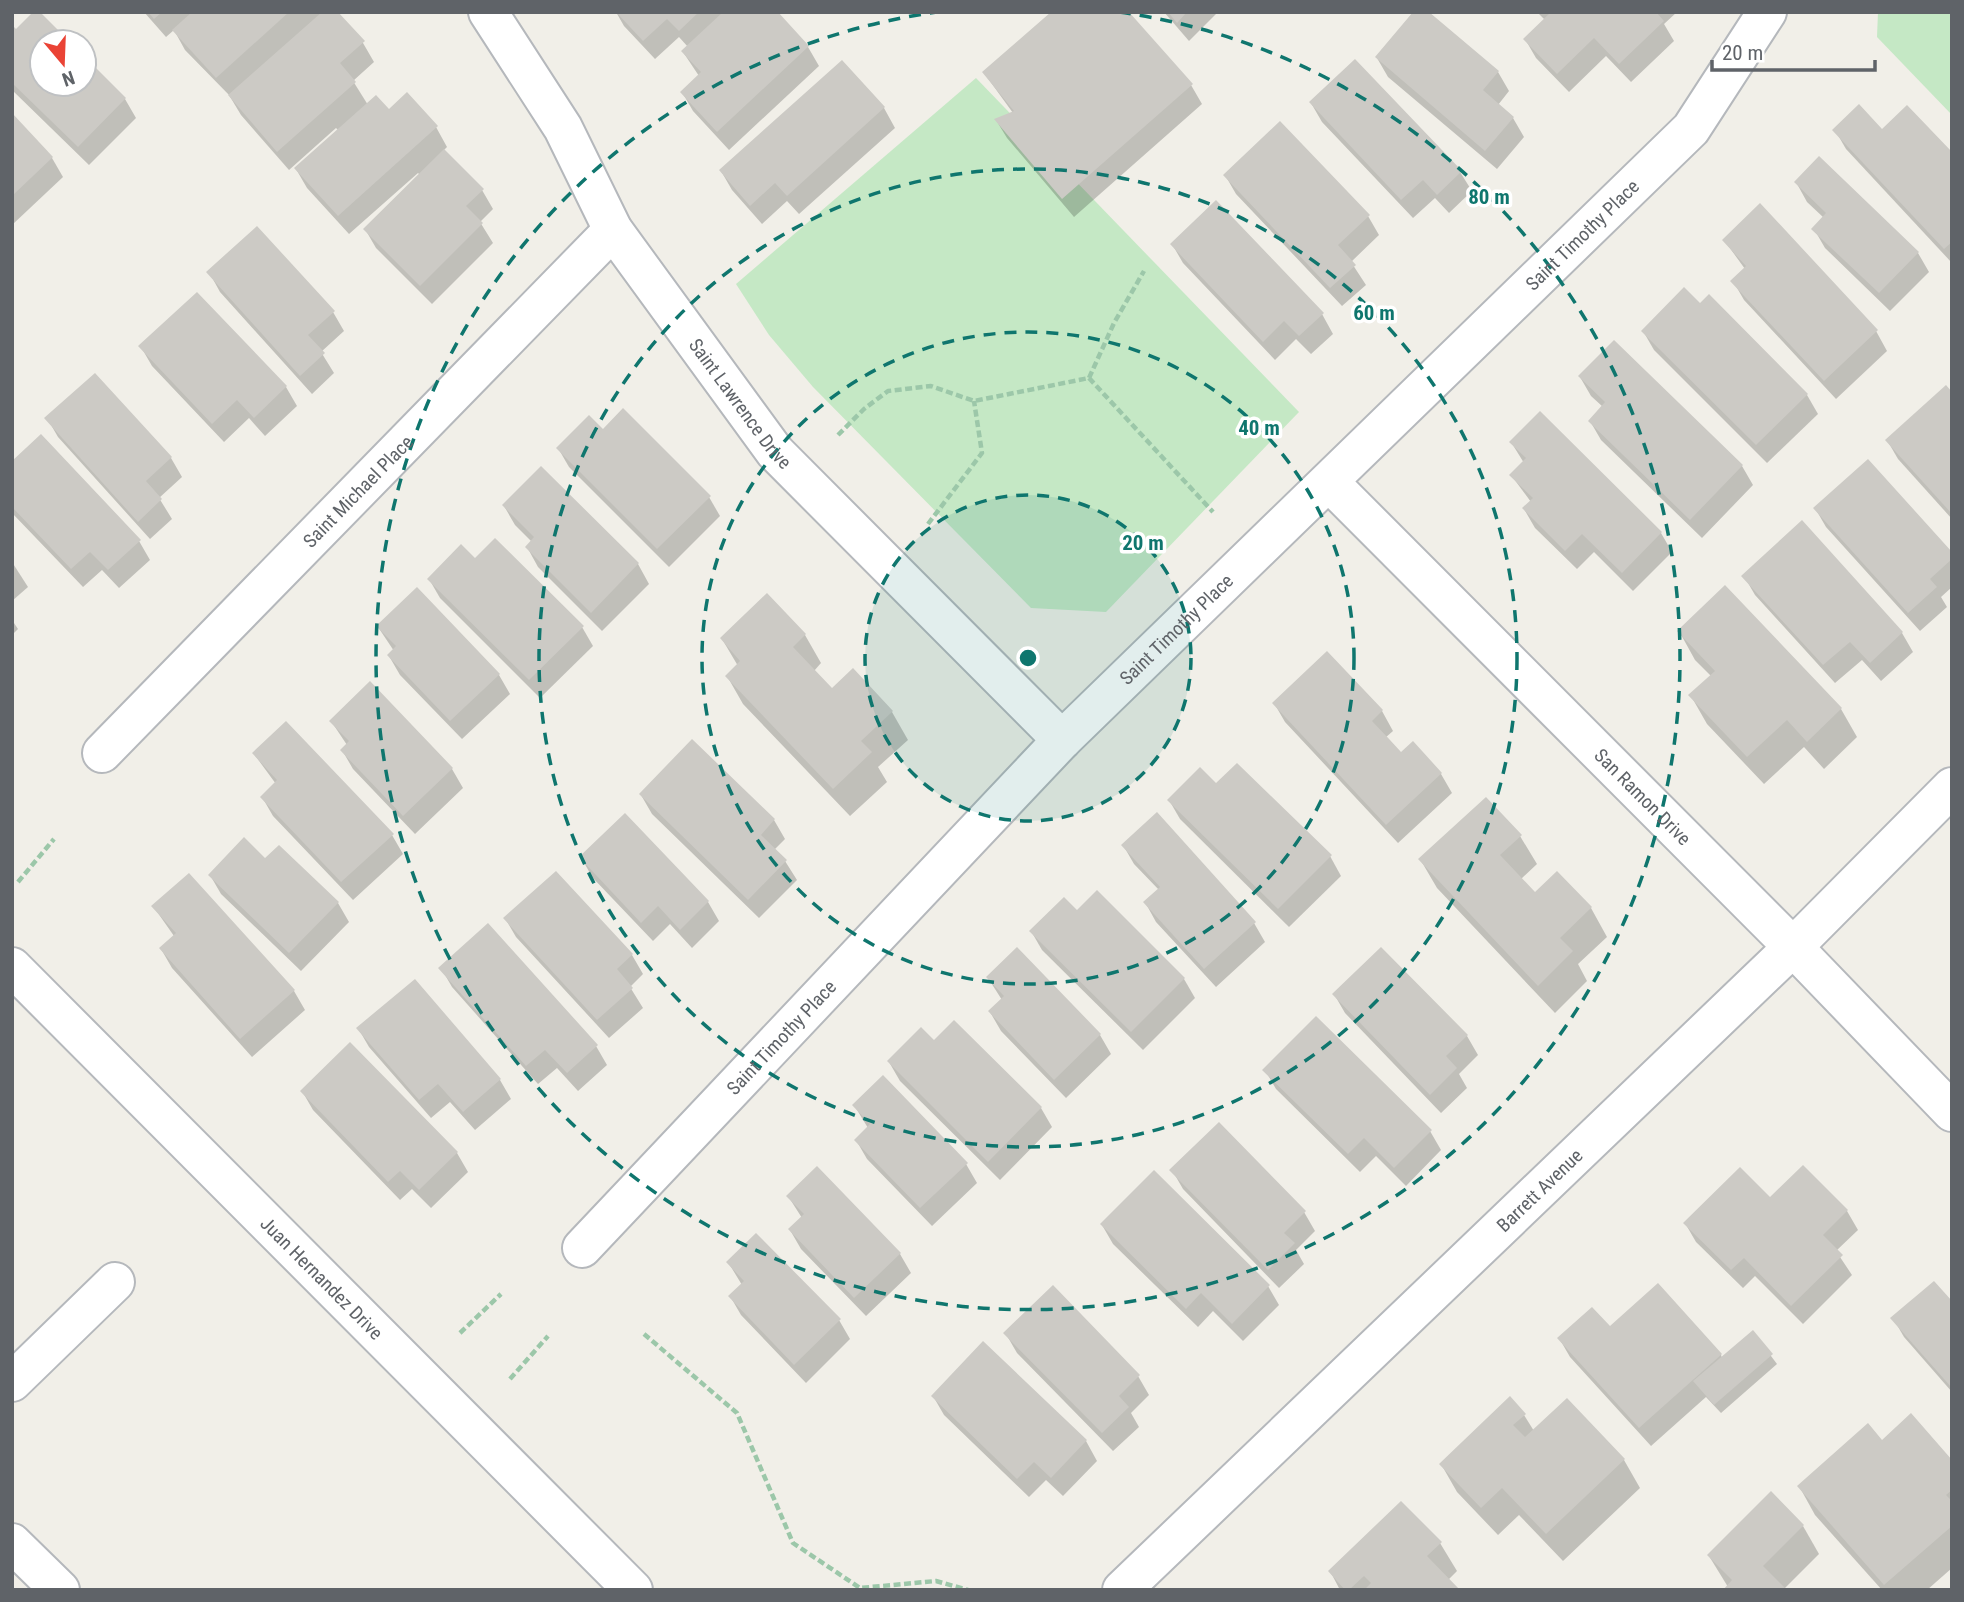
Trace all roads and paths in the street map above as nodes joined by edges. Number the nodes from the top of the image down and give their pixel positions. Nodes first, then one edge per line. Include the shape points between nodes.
1 (488, 12) edge
2 (1767, 12) edge
3 (613, 230) junction
4 (1144, 271) dead end
5 (1089, 378) junction
6 (974, 401) junction
7 (838, 435) dead end
8 (1330, 483) junction
9 (1213, 512) dead end
10 (928, 524) dead end
11 (1062, 740) junction
12 (102, 753) dead end
13 (1952, 787) edge
14 (54, 839) dead end
15 (18, 882) dead end
16 (1793, 947) junction
17 (12, 967) edge
18 (1952, 1112) edge
19 (582, 1248) dead end
20 (115, 1282) dead end
21 (501, 1294) dead end
22 (460, 1333) dead end
23 (644, 1334) dead end
24 (548, 1336) dead end
25 (510, 1380) dead end
26 (12, 1382) edge
27 (12, 1543) edge
28 (60, 1590) edge
29 (633, 1590) edge
30 (968, 1590) edge
31 (1122, 1590) edge

1 - 3 street, Saint Lawrence Drive via 563,128
2 - 8 street, Saint Timothy Place via 1691,129
3 - 11 street, Saint Lawrence Drive via 775,453
3 - 12 street, Saint Michael Place
4 - 5 path
5 - 6 path
5 - 9 path
6 - 7 path via 931,386 888,391
6 - 10 path via 982,453
8 - 11 street, Saint Timothy Place
8 - 16 street, San Ramon Drive
11 - 19 street, Saint Timothy Place
13 - 16 street, Barrett Avenue
14 - 15 path
16 - 18 street, San Ramon Drive
16 - 31 street, Barrett Avenue
17 - 29 street, Juan Hernandez Drive
20 - 26 street
21 - 22 path
23 - 30 path via 737,1413 793,1543 860,1588 936,1581
24 - 25 path
27 - 28 street

